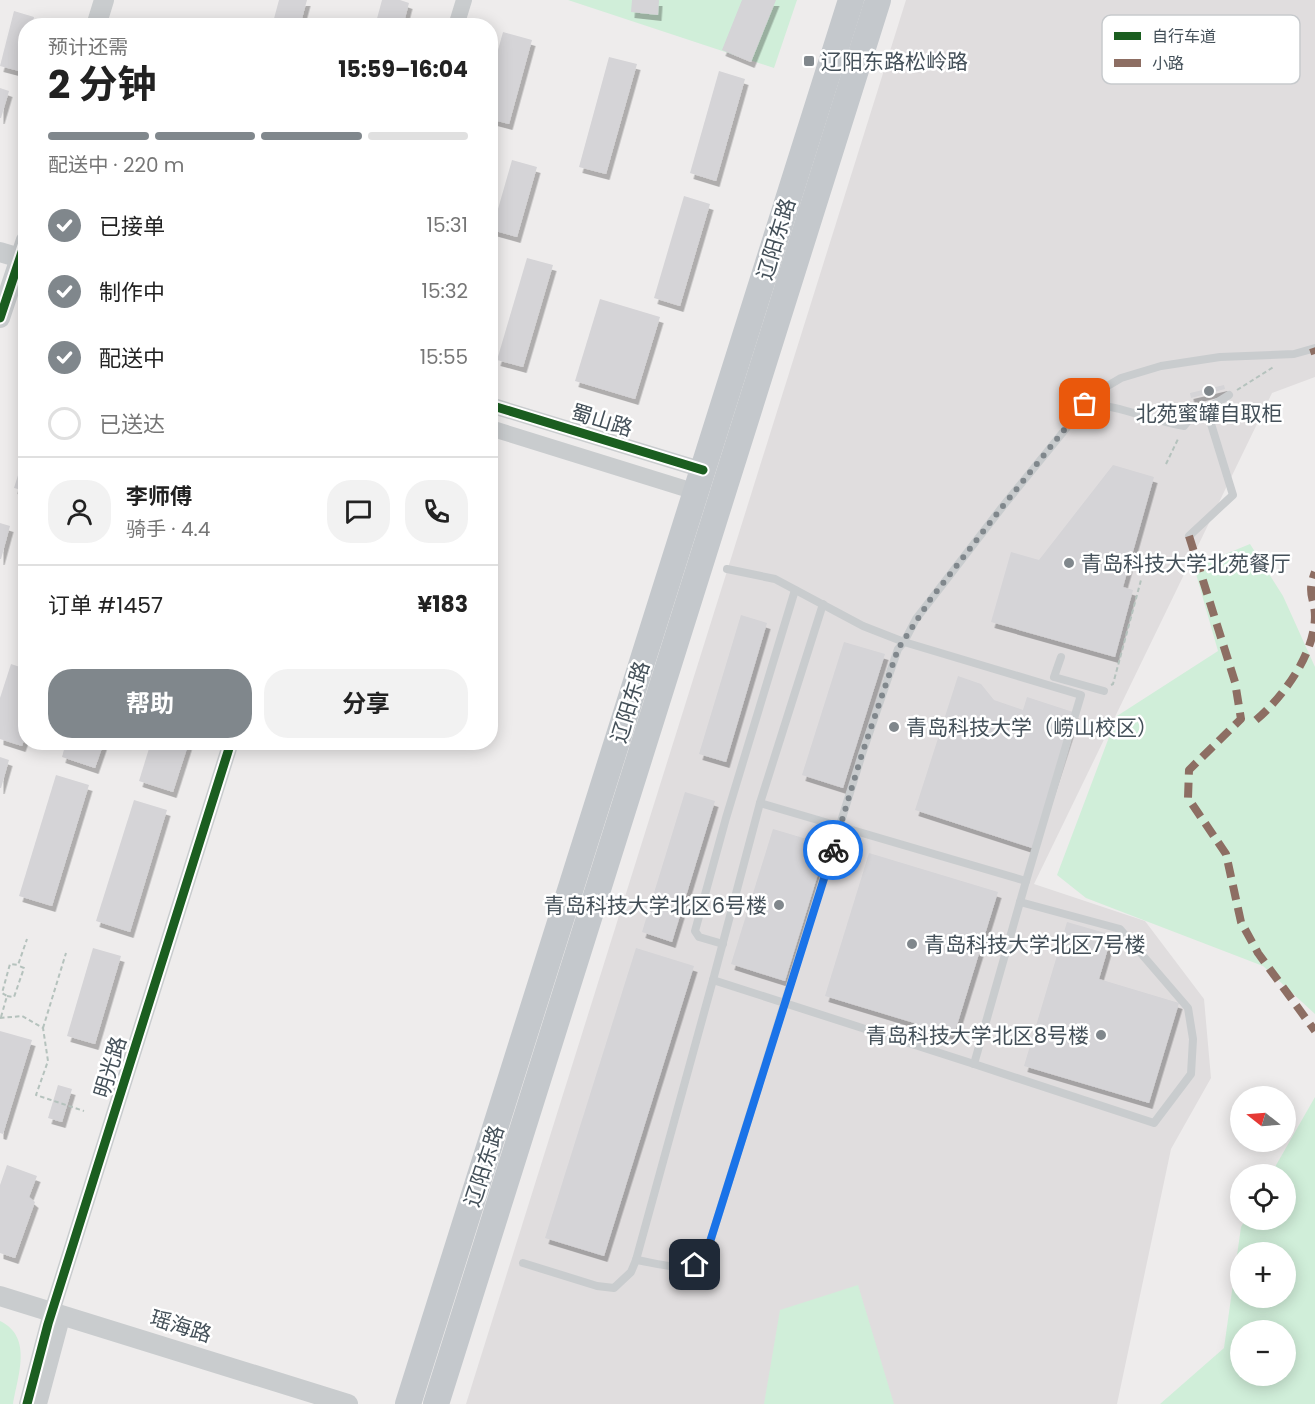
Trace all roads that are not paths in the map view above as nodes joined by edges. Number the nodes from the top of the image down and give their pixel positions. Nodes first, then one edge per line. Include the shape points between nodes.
1 (104, 0) edge
2 (464, 0) edge
3 (850, 0) edge
4 (878, 0) edge
5 (98, 18) edge
6 (458, 18) edge
7 (0, 252) edge
8 (18, 253) edge
9 (13, 278) edge
10 (0, 318) edge
11 (1315, 348) edge
12 (1229, 395) road end
13 (1085, 404) junction
14 (498, 408) edge
15 (1207, 411) junction
16 (498, 430) edge
17 (700, 481) junction
18 (1189, 536) dead end
19 (727, 569) dead end
20 (795, 590) junction
21 (823, 604) junction
22 (904, 642) junction
23 (1061, 657) dead end
24 (1104, 691) road end
25 (229, 750) edge
26 (238, 750) edge
27 (760, 803) junction
28 (840, 826) junction
29 (1026, 881) junction
30 (1020, 902) junction
31 (723, 944) junction
32 (713, 980) junction
33 (785, 1003) junction
34 (974, 1064) junction
35 (636, 1260) junction
36 (523, 1263) dead end
37 (0, 1296) edge
38 (0, 1310) edge
39 (56, 1319) junction
40 (27, 1404) edge
41 (39, 1404) edge
42 (303, 1404) edge
43 (348, 1404) edge
44 (408, 1404) edge
45 (436, 1404) edge

1 - 5 street
2 - 6 street
3 - 17 main road, 辽阳东路
4 - 45 main road, 辽阳东路
7 - 8 street
9 - 10 street
11 - 13 lane via 1294,354 1220,357 1161,366 1121,378
12 - 15 lane
13 - 15 lane via 1100,404 1184,426
13 - 22 lane via 916,619
14 - 17 street, 蜀山路
15 - 18 lane via 1233,495
16 - 17 street, 蜀山路
17 - 44 main road, 辽阳东路
19 - 20 lane via 775,579
20 - 21 lane
20 - 31 lane via 695,931 699,938
21 - 22 lane
21 - 27 lane
22 - 28 lane via 898,649
22 - 29 lane via 1082,695
23 - 24 lane via 1054,677
25 - 39 street, 明光路
26 - 39 street, 明光路
27 - 28 lane
27 - 31 lane
28 - 29 lane
28 - 33 lane
29 - 30 lane
30 - 34 lane
30 - 34 lane via 1120,929 1188,1008 1194,1039 1191,1074 1154,1123
31 - 32 lane
32 - 33 lane
32 - 35 lane
33 - 34 lane
33 - 35 lane via 701,1262 682,1267
35 - 36 lane via 614,1288
37 - 39 street, 瑶海路
38 - 39 street, 瑶海路
39 - 40 street, 明光路
39 - 41 street, 明光路
39 - 42 street, 瑶海路
39 - 43 street, 瑶海路

